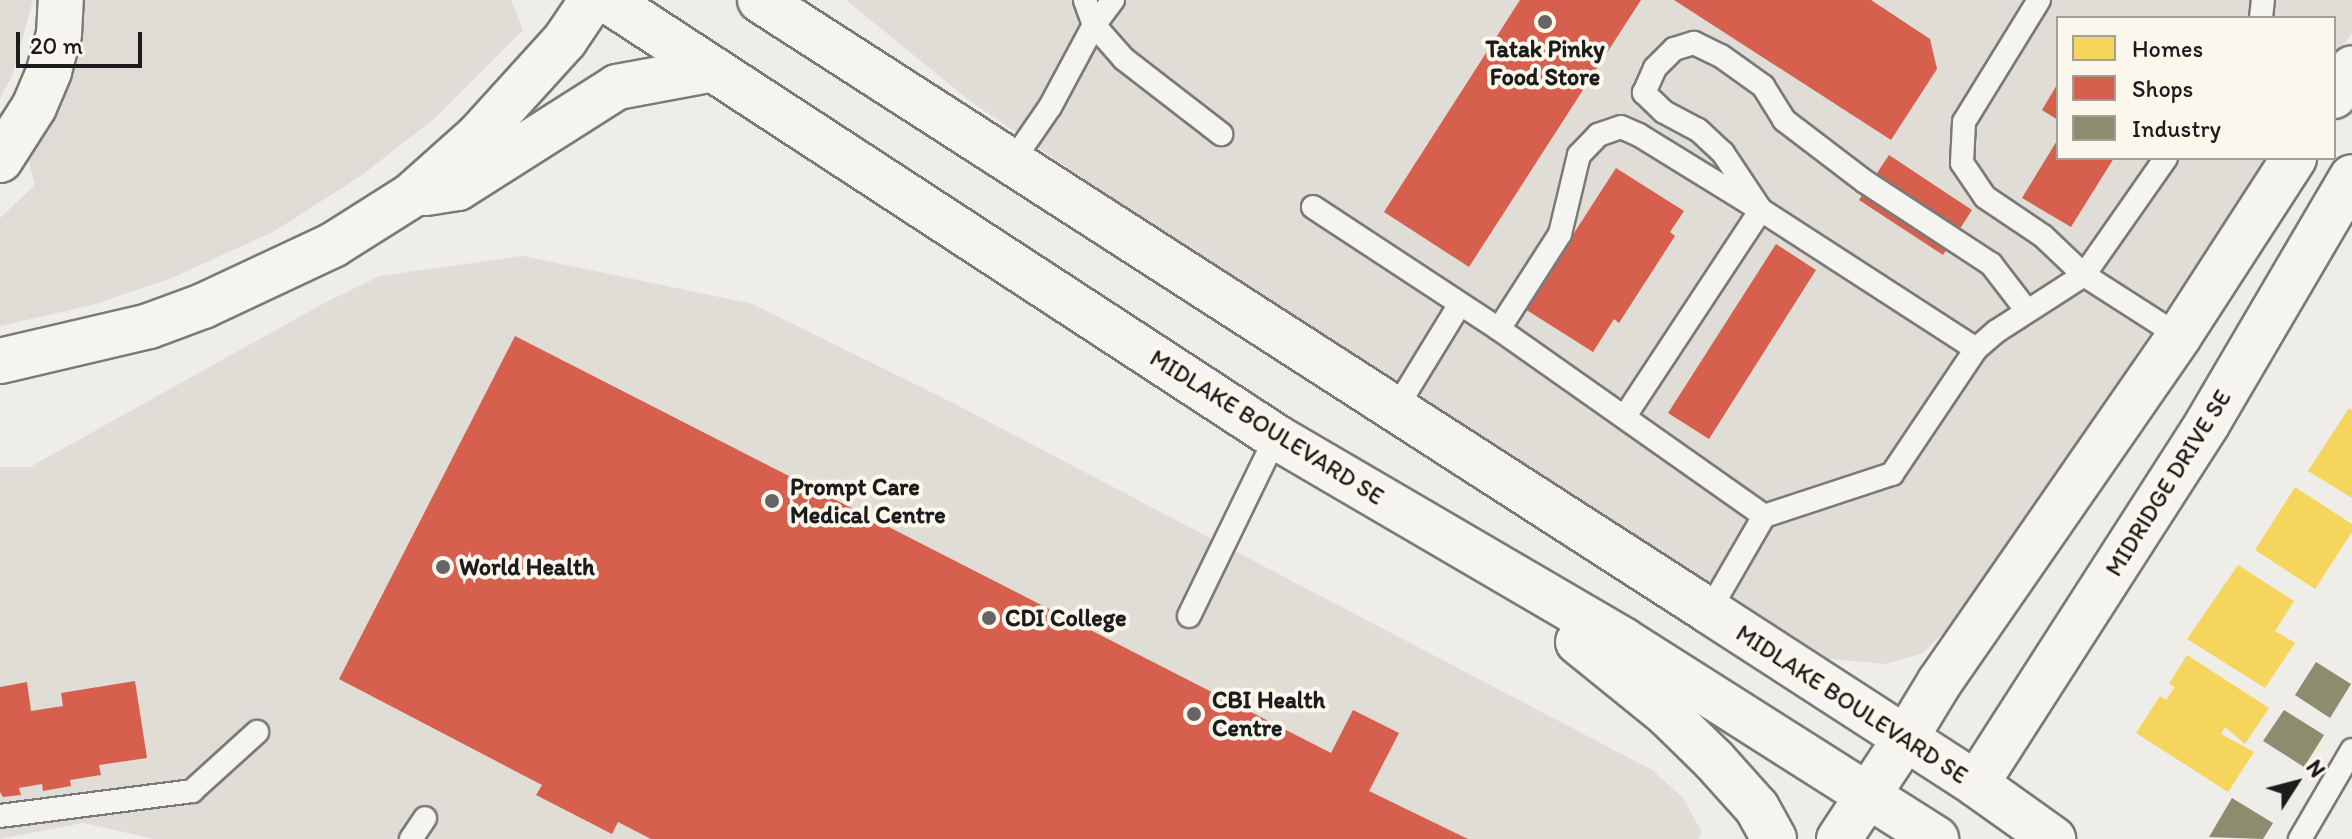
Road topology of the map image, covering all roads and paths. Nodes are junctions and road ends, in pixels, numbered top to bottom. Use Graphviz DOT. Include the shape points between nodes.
graph roads {
  1 [pos="61,0"];
  2 [pos="592,0"];
  3 [pos="607,0"];
  4 [pos="760,0"];
  5 [pos="813,0"];
  6 [pos="1085,0"];
  7 [pos="1113,0"];
  8 [pos="2039,0"];
  9 [pos="1094,25"];
  10 [pos="2352,68"];
  11 [pos="709,70"];
  12 [pos="888,85"];
  13 [pos="2336,93"];
  14 [pos="1221,134"];
  15 [pos="0,160"];
  16 [pos="2165,160"];
  17 [pos="2293,160"];
  18 [pos="1012,162"];
  19 [pos="2352,177"];
  20 [pos="412,195"];
  21 [pos="1313,207"];
  22 [pos="1761,210"];
  23 [pos="2084,275"];
  24 [pos="1460,304"];
  25 [pos="2027,311"];
  26 [pos="1499,329"];
  27 [pos="2179,336"];
  28 [pos="1976,349"];
  29 [pos="0,361"];
  30 [pos="1395,410"];
  31 [pos="1625,416"];
  32 [pos="1276,437"];
  33 [pos="1368,490"];
  34 [pos="1764,516"];
  35 [pos="1709,611"];
  36 [pos="1189,616"];
  37 [pos="257,732"];
  38 [pos="1905,739"];
  39 [pos="2352,750"];
  40 [pos="1976,784"];
  41 [pos="1868,795"];
  42 [pos="0,816"];
  43 [pos="425,818"];
  44 [pos="411,839"];
  45 [pos="1774,839"];
  46 [pos="1839,839"];
  47 [pos="1936,839"];
  48 [pos="1942,839"];
  49 [pos="2053,839"];
  50 [pos="2300,839"];
  1 -- 15 [label="main road" via="49,71 34,107"];
  2 -- 20 [label="main road" via="565,40 478,136"];
  3 -- 11 [label="main road, MIDLAKE BOULEVARD SE"];
  4 -- 12 [label="main road, MIDLAKE BOULEVARD SE"];
  5 -- 12 [label="main road"];
  6 -- 9 [label="lane"];
  7 -- 9 [label="lane"];
  8 -- 23 [label="lane" via="1964,122 1962,163 1985,197 2043,236"];
  9 -- 14 [label="lane" via="1124,59"];
  9 -- 18 [label="lane" via="1050,107"];
  10 -- 13 [label="main road"];
  11 -- 20 [label="main road" via="617,87 458,188"];
  11 -- 32 [label="main road, MIDLAKE BOULEVARD SE"];
  12 -- 18 [label="main road, MIDLAKE BOULEVARD SE"];
  16 -- 23 [label="lane"];
  17 -- 27 [label="main road"];
  18 -- 30 [label="main road, MIDLAKE BOULEVARD SE"];
  19 -- 40 [label="main road, MIDRIDGE DRIVE SE" via="2207,424"];
  20 -- 29 [label="main road" via="333,245 203,306 111,337"];
  21 -- 24 [label="lane"];
  22 -- 25 [label="lane" via="1723,153 1644,93 1655,68 1674,49 1694,43 1763,86 1784,120 1864,181 1991,264"];
  22 -- 26 [label="lane" via="1639,135 1621,127 1598,135 1579,155 1560,234"];
  22 -- 28 [label="lane"];
  22 -- 31 [label="lane"];
  23 -- 25 [label="lane"];
  23 -- 27 [label="lane"];
  24 -- 26 [label="lane"];
  24 -- 30 [label="lane"];
  25 -- 28 [label="lane"];
  26 -- 31 [label="lane"];
  27 -- 38 [label="main road"];
  28 -- 34 [label="lane" via="1892,474"];
  30 -- 35 [label="main road, MIDLAKE BOULEVARD SE"];
  31 -- 34 [label="lane"];
  32 -- 33 [label="main road, MIDLAKE BOULEVARD SE"];
  32 -- 36 [label="lane"];
  33 -- 41 [label="main road, MIDLAKE BOULEVARD SE" via="1623,640"];
  33 -- 45 [label="main road" via="1639,689 1714,760 1757,808"];
  34 -- 35 [label="lane"];
  35 -- 38 [label="main road, MIDLAKE BOULEVARD SE"];
  37 -- 42 [label="lane" via="192,791"];
  38 -- 40 [label="main road, MIDLAKE BOULEVARD SE"];
  38 -- 41 [label="main road"];
  39 -- 50 [label="lane"];
  40 -- 48 [label="main road, MIDRIDGE DRIVE SE"];
  40 -- 49 [label="main road, MIDLAKE BOULEVARD SE"];
  41 -- 46 [label="main road"];
  41 -- 47 [label="main road, MIDLAKE BOULEVARD SE"];
  43 -- 44 [label="lane"];
}
